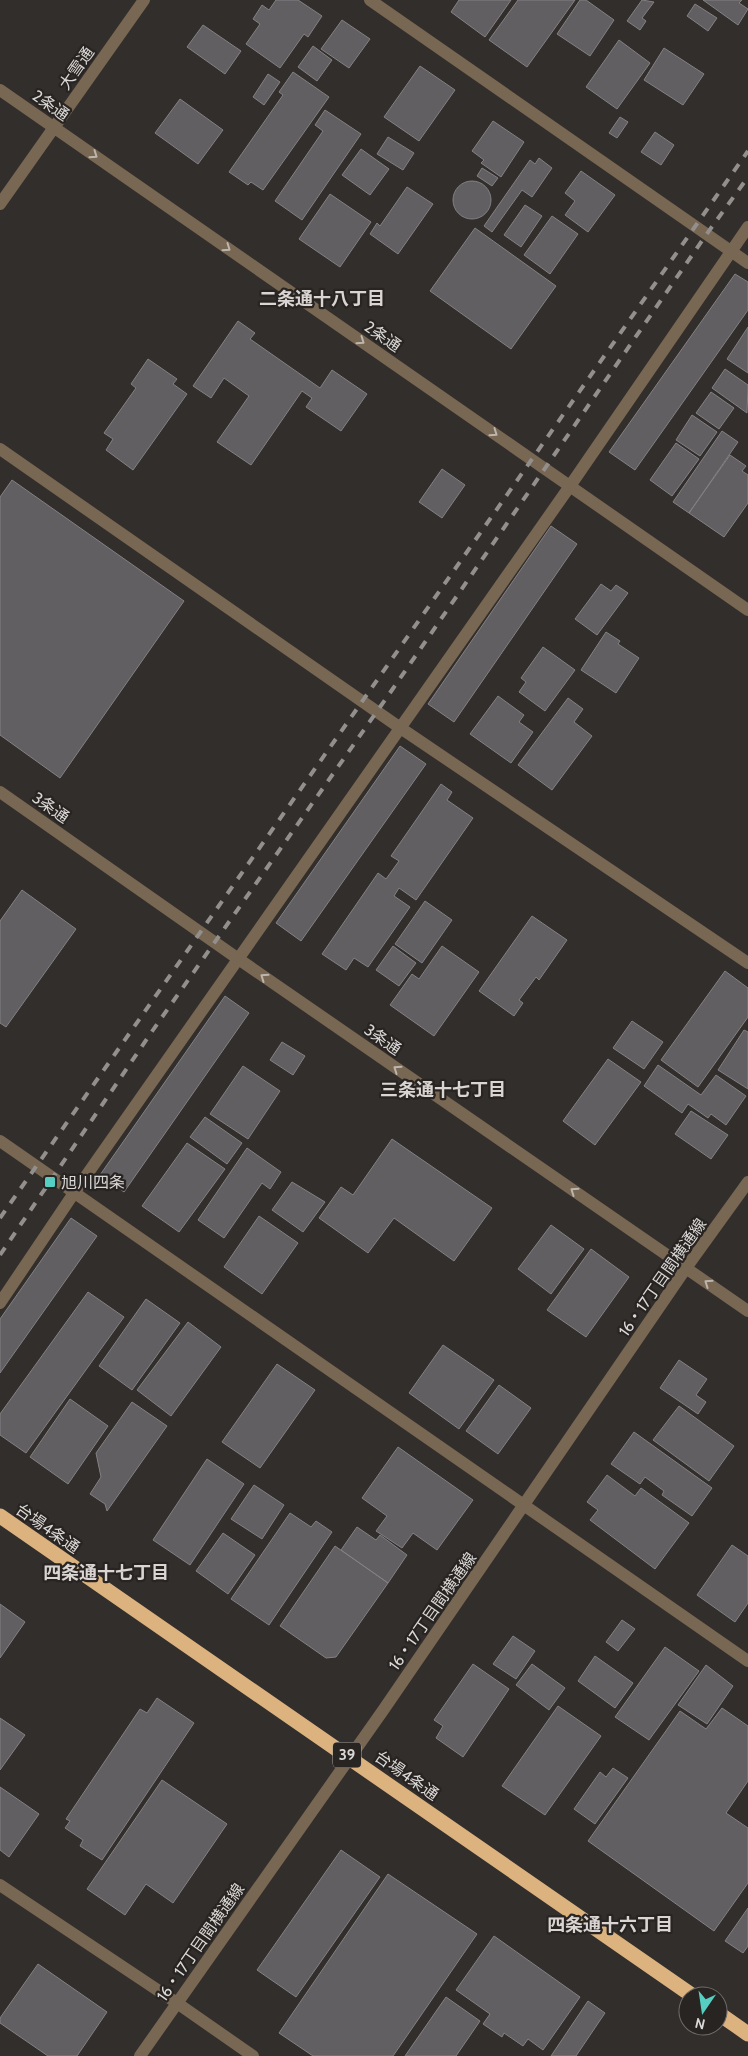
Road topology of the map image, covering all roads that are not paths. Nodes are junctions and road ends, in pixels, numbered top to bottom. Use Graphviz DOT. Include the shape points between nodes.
graph roads {
  1 [pos="144,0"];
  2 [pos="370,0"];
  3 [pos="0,90"];
  4 [pos="54,127"];
  5 [pos="0,204"];
  6 [pos="748,227"];
  7 [pos="731,251"];
  8 [pos="748,263"];
  9 [pos="0,449"];
  10 [pos="570,486"];
  11 [pos="748,610"];
  12 [pos="399,727"];
  13 [pos="0,792"];
  14 [pos="237,958"];
  15 [pos="748,963"];
  16 [pos="0,1140"];
  17 [pos="748,1182"];
  18 [pos="74,1193"];
  19 [pos="686,1268"];
  20 [pos="0,1303"];
  21 [pos="748,1311"];
  22 [pos="525,1505"];
  23 [pos="0,1516"];
  24 [pos="748,1661"];
  25 [pos="350,1757"];
  26 [pos="0,1884"];
  27 [pos="680,1986"];
  28 [pos="177,2002"];
  29 [pos="728,2020"];
  30 [pos="748,2034"];
  31 [pos="140,2056"];
  32 [pos="254,2056"];
  1 -- 4 [label="street, 大雪通"];
  2 -- 7 [label="street"];
  3 -- 4 [label="street, 2条通"];
  4 -- 5 [label="street, 大雪通"];
  4 -- 10 [label="street, 2条通, one-way"];
  6 -- 7 [label="street"];
  7 -- 8 [label="street"];
  7 -- 10 [label="street"];
  9 -- 12 [label="street"];
  10 -- 11 [label="street, 2条通"];
  10 -- 12 [label="street"];
  12 -- 14 [label="street"];
  12 -- 15 [label="street"];
  13 -- 14 [label="street, 3条通"];
  14 -- 18 [label="street"];
  19 -- 14 [label="street, 3条通, one-way"];
  16 -- 18 [label="street"];
  17 -- 19 [label="street, 16・17丁目間横通線"];
  18 -- 20 [label="street"];
  18 -- 22 [label="street"];
  21 -- 19 [label="street, 3条通, one-way"];
  19 -- 22 [label="street, 16・17丁目間横通線"];
  22 -- 24 [label="street"];
  22 -- 25 [label="street, 16・17丁目間横通線"];
  23 -- 25 [label="highway, 台場4条通 / 39"];
  25 -- 27 [label="highway, 台場4条通 / 39"];
  25 -- 28 [label="street, 16・17丁目間横通線"];
  26 -- 28 [label="street"];
  28 -- 31 [label="street, 16・17丁目間横通線"];
  28 -- 32 [label="street"];
  29 -- 30 [label="highway"];
}
